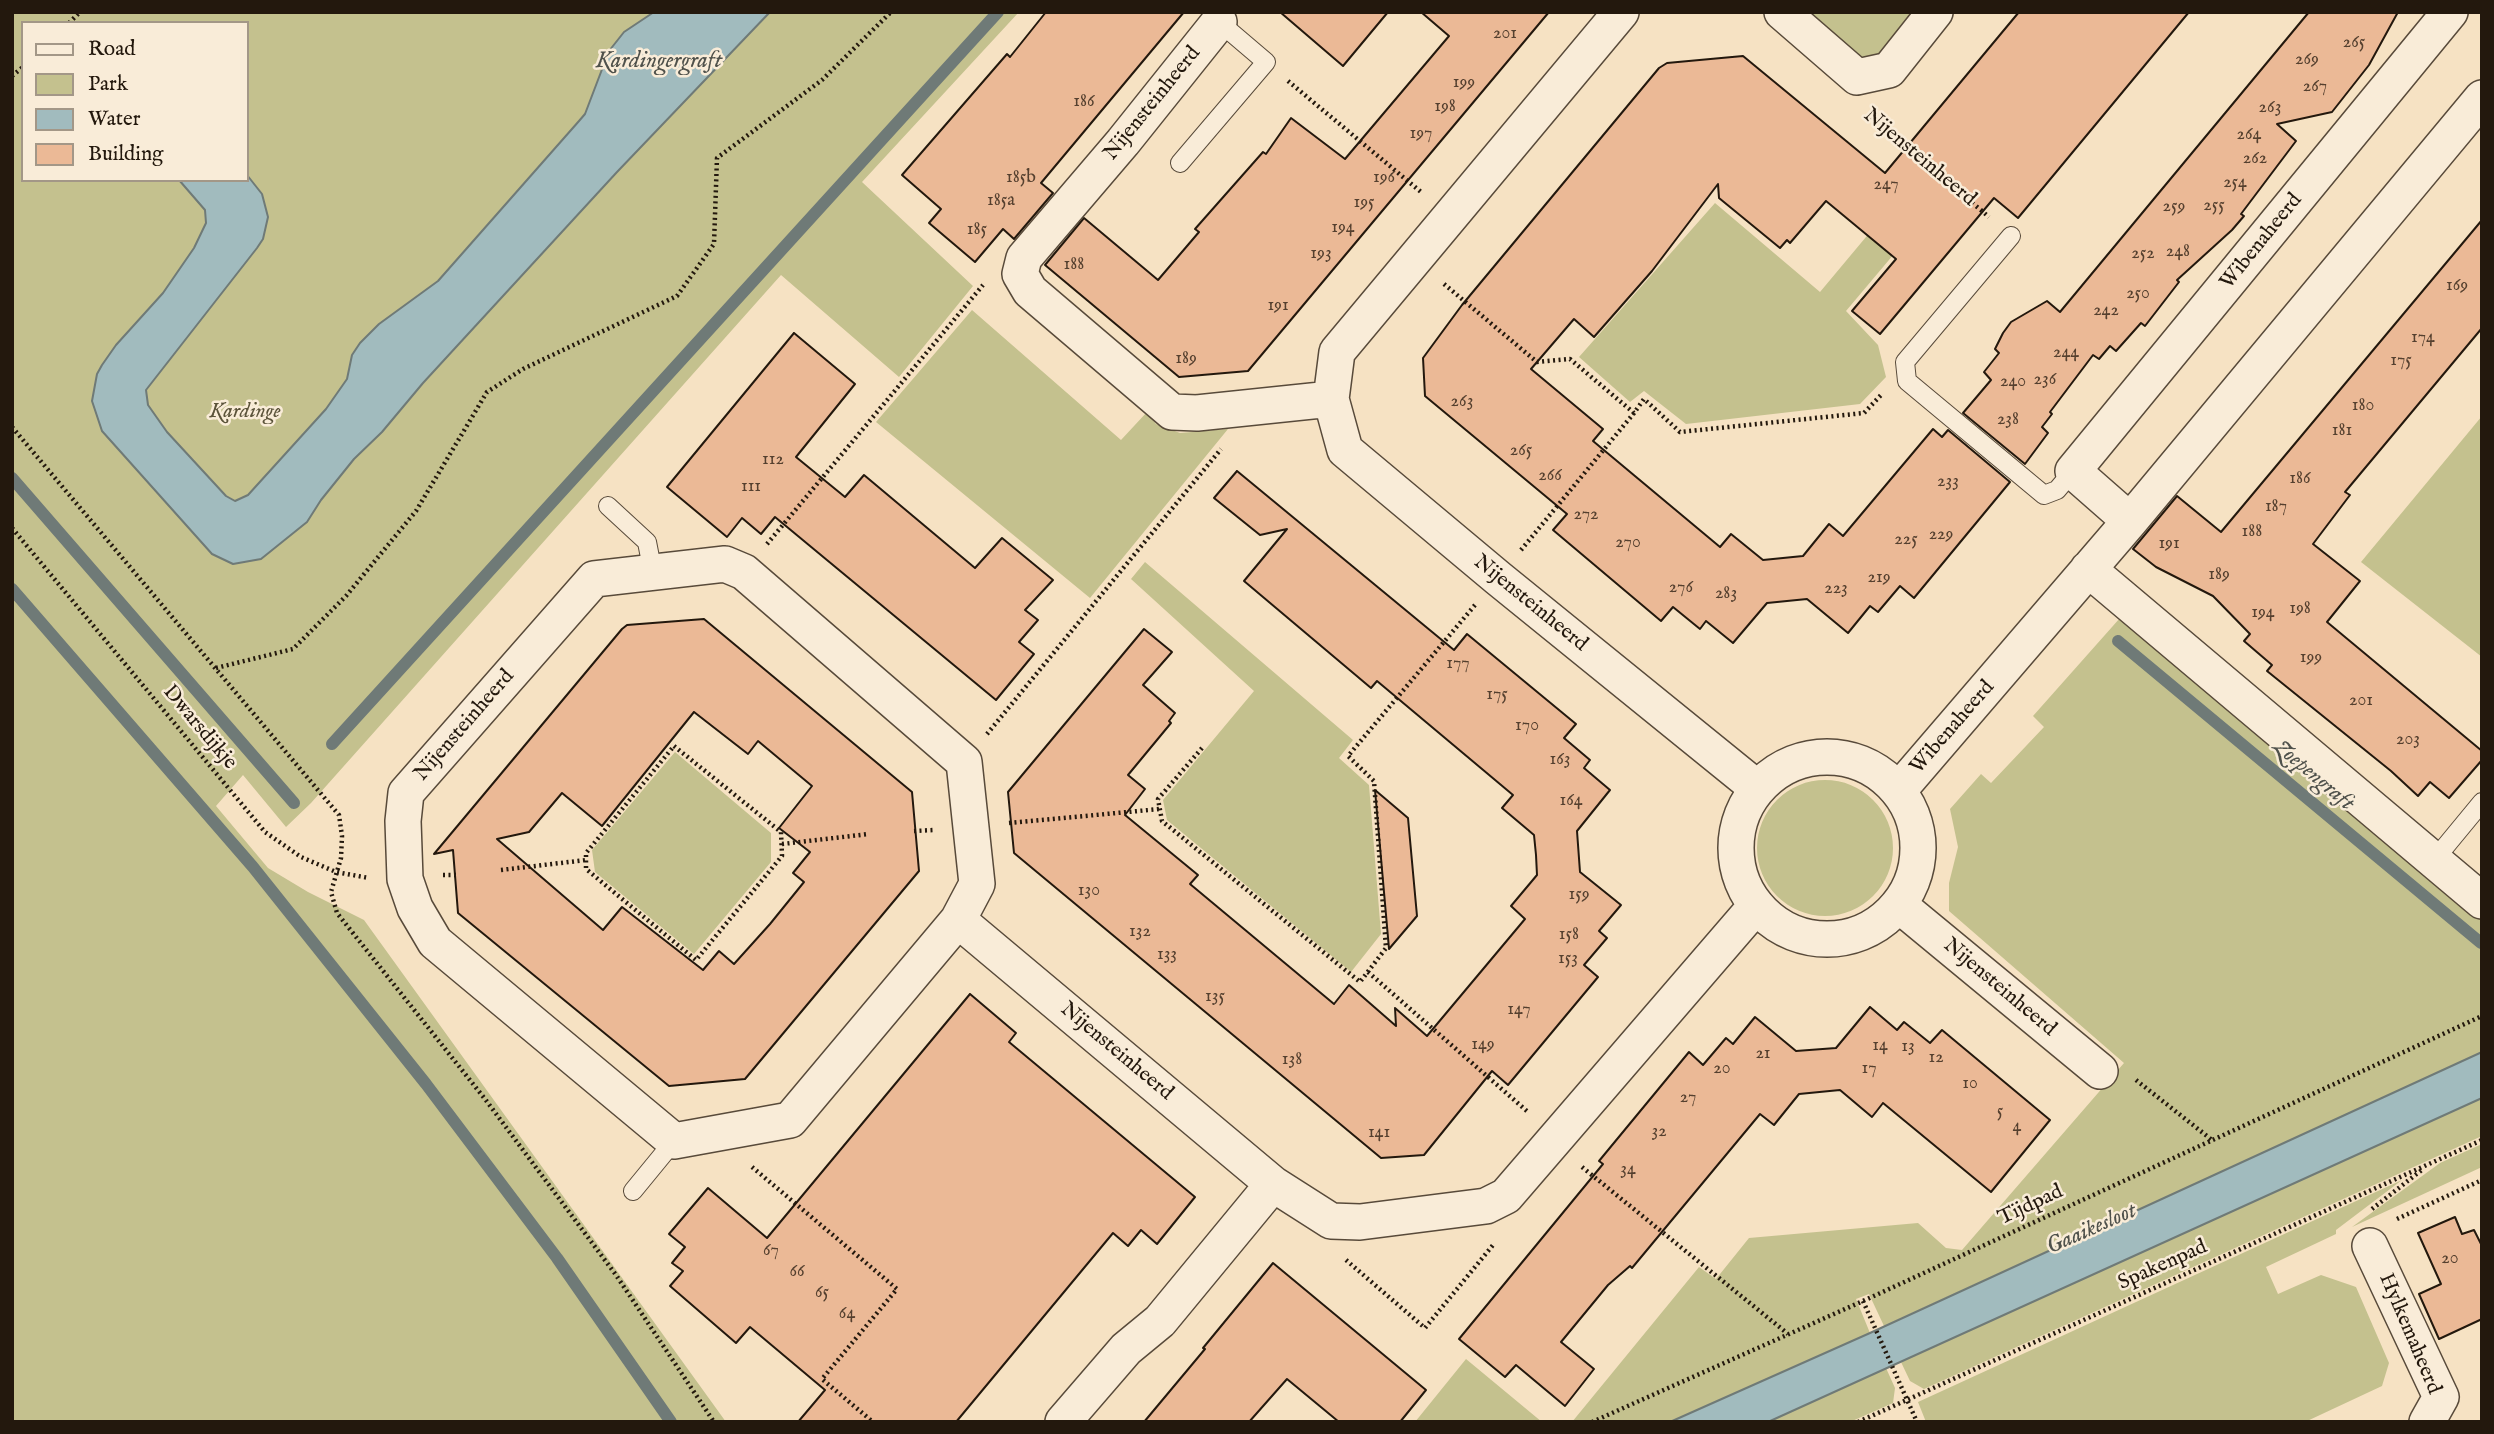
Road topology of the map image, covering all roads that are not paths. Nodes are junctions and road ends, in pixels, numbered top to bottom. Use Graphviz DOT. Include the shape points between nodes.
graph roads {
  1 [pos="1621,12"];
  2 [pos="1935,12"];
  3 [pos="2450,12"];
  4 [pos="1790,14"];
  5 [pos="1219,22"];
  6 [pos="2482,98"];
  7 [pos="1180,163"];
  8 [pos="2011,236"];
  9 [pos="1331,399"];
  10 [pos="2073,471"];
  11 [pos="608,506"];
  12 [pos="2130,521"];
  13 [pos="2088,569"];
  14 [pos="653,573"];
  15 [pos="1757,788"];
  16 [pos="1898,791"];
  17 [pos="2482,802"];
  18 [pos="2435,859"];
  19 [pos="2482,901"];
  20 [pos="1899,905"];
  21 [pos="1756,906"];
  22 [pos="958,920"];
  23 [pos="2100,1071"];
  24 [pos="674,1141"];
  25 [pos="1273,1184"];
  26 [pos="634,1191"];
  27 [pos="2370,1246"];
  28 [pos="1063,1422"];
  29 [pos="2427,1422"];
  1 -- 9 [label="street, Nijensteinheerd" via="1337,352"];
  2 -- 4 [label="street, Nijensteinheerd" via="1889,70 1857,77"];
  3 -- 10 [label="street, Wibenaheerd"];
  5 -- 7 [label="lane, Nijensteinheerd" via="1266,62"];
  5 -- 9 [label="street, Nijensteinheerd" via="1024,258 1020,274 1030,291 1172,412"];
  6 -- 12 [label="street, Wibenaheerd"];
  8 -- 10 [label="lane, Wibenaheerd" via="1905,362 1906,375 2044,495 2057,490"];
  9 -- 15 [label="street, Nijensteinheerd" via="1345,450"];
  10 -- 12 [label="street"];
  11 -- 14 [label="lane" via="647,542"];
  12 -- 13 [label="street, Wibenaheerd"];
  13 -- 16 [label="street, Wibenaheerd"];
  13 -- 18 [label="street"];
  14 -- 22 [label="street, Nijensteinheerd" via="725,564 744,572 964,762 976,884"];
  14 -- 24 [label="street, Nijensteinheerd" via="594,579 406,793 405,879 435,942"];
  15 -- 16 [label="street" via="1795,762 1817,757 1862,764 1882,774"];
  15 -- 21 [label="street" via="1745,806 1735,847 1744,888"];
  16 -- 20 [label="street" via="1909,808 1919,847 1914,878"];
  17 -- 18 [label="lane"];
  18 -- 19 [label="street"];
  20 -- 21 [label="street" via="1868,931 1828,940 1788,932"];
  20 -- 23 [label="street, Nijensteinheerd"];
  21 -- 25 [label="street, Nijensteinheerd" via="1506,1196 1486,1206 1331,1222"];
  22 -- 24 [label="street" via="790,1120"];
  22 -- 25 [label="street, Nijensteinheerd"];
  24 -- 26 [label="lane"];
  25 -- 28 [label="street" via="1160,1321 1126,1349"];
  27 -- 29 [label="street, Hylkemaheerd" via="2441,1397"];
}
